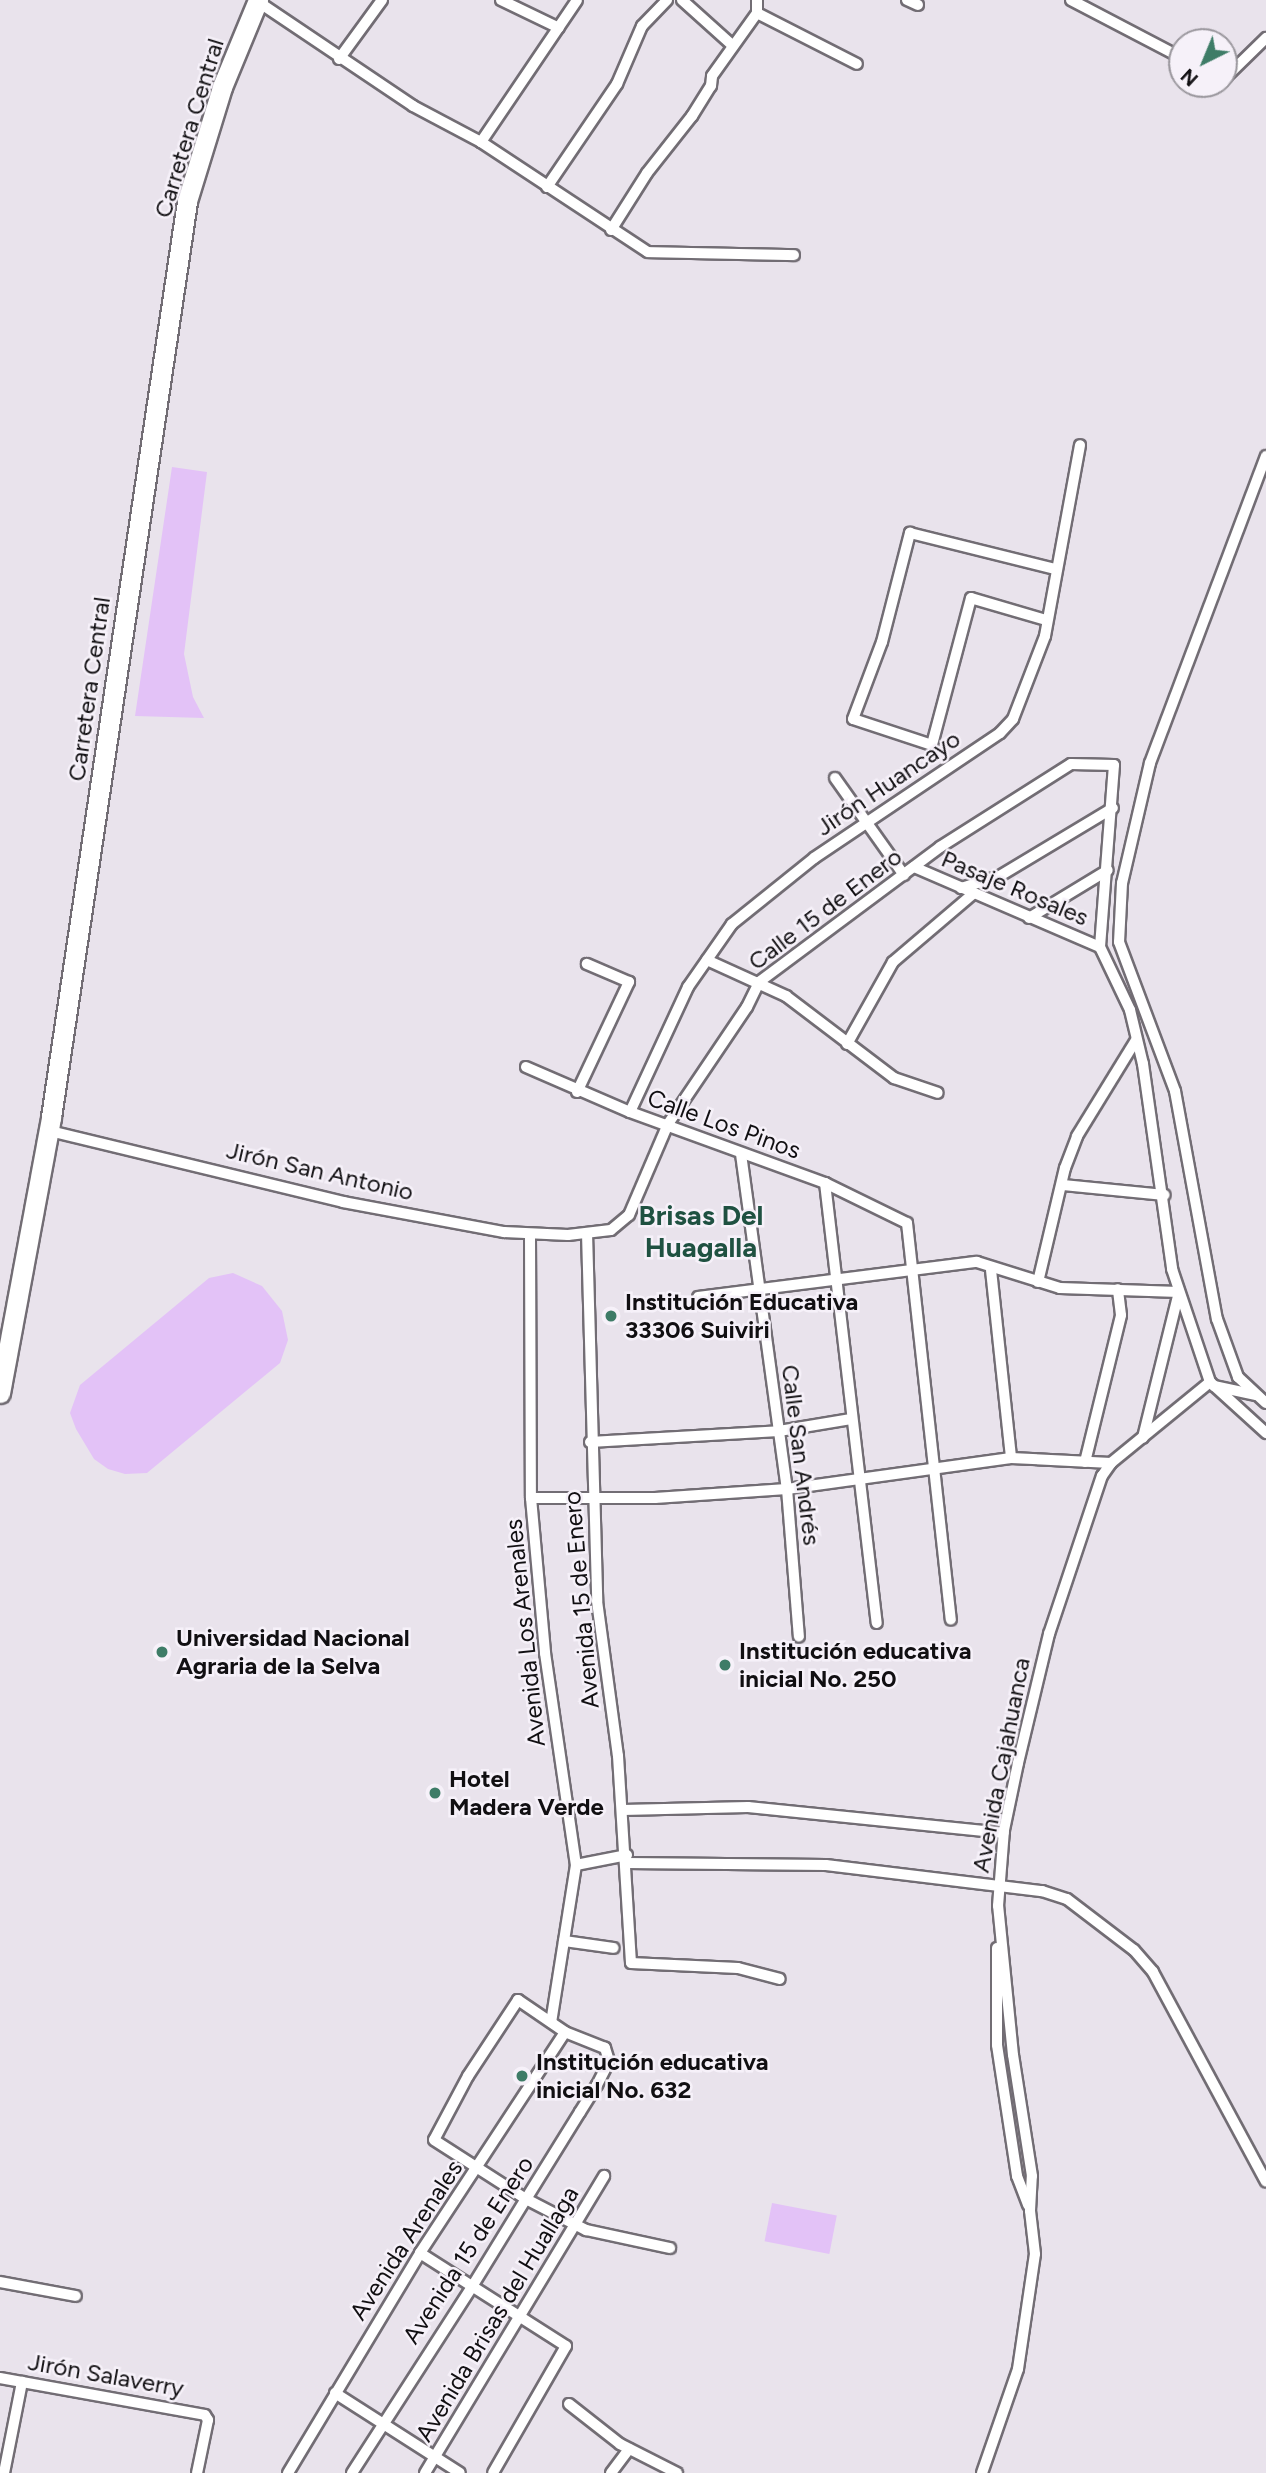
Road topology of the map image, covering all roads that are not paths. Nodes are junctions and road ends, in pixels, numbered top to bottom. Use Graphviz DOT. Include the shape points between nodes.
graph roads {
  1 [pos="382,0"];
  2 [pos="501,0"];
  3 [pos="577,0"];
  4 [pos="667,0"];
  5 [pos="682,0"];
  6 [pos="757,0"];
  7 [pos="906,0"];
  8 [pos="1071,0"];
  9 [pos="258,1"];
  10 [pos="918,5"];
  11 [pos="757,13"];
  12 [pos="559,28"];
  13 [pos="1266,38"];
  14 [pos="732,45"];
  15 [pos="1168,51"];
  16 [pos="340,58"];
  17 [pos="857,64"];
  18 [pos="1238,65"];
  19 [pos="481,142"];
  20 [pos="547,187"];
  21 [pos="611,230"];
  22 [pos="794,255"];
  23 [pos="1080,445"];
  24 [pos="1266,456"];
  25 [pos="1056,569"];
  26 [pos="1046,620"];
  27 [pos="835,778"];
  28 [pos="1113,808"];
  29 [pos="868,822"];
  30 [pos="914,867"];
  31 [pos="1108,870"];
  32 [pos="904,875"];
  33 [pos="961,888"];
  34 [pos="974,893"];
  35 [pos="1029,918"];
  36 [pos="1100,947"];
  37 [pos="706,960"];
  38 [pos="587,964"];
  39 [pos="759,982"];
  40 [pos="1136,1040"];
  41 [pos="847,1044"];
  42 [pos="526,1067"];
  43 [pos="577,1092"];
  44 [pos="938,1093"];
  45 [pos="630,1112"];
  46 [pos="668,1124"];
  47 [pos="46,1130"];
  48 [pos="741,1154"];
  49 [pos="825,1183"];
  50 [pos="1063,1185"];
  51 [pos="1165,1195"];
  52 [pos="587,1233"];
  53 [pos="530,1235"];
  54 [pos="913,1270"];
  55 [pos="991,1270"];
  56 [pos="833,1279"];
  57 [pos="1038,1282"];
  58 [pos="1118,1289"];
  59 [pos="758,1291"];
  60 [pos="1179,1292"];
  61 [pos="698,1297"];
  62 [pos="1212,1384"];
  63 [pos="0,1393"];
  64 [pos="1262,1399"];
  65 [pos="851,1419"];
  66 [pos="779,1431"];
  67 [pos="1266,1433"];
  68 [pos="1143,1438"];
  69 [pos="590,1442"];
  70 [pos="1011,1458"];
  71 [pos="1085,1462"];
  72 [pos="1111,1463"];
  73 [pos="936,1468"];
  74 [pos="859,1478"];
  75 [pos="787,1489"];
  76 [pos="531,1498"];
  77 [pos="592,1498"];
  78 [pos="951,1620"];
  79 [pos="877,1623"];
  80 [pos="799,1637"];
  81 [pos="622,1810"];
  82 [pos="1004,1833"];
  83 [pos="627,1859"];
  84 [pos="576,1865"];
  85 [pos="998,1886"];
  86 [pos="564,1941"];
  87 [pos="614,1948"];
  88 [pos="780,1979"];
  89 [pos="551,2022"];
  90 [pos="565,2032"];
  91 [pos="477,2168"];
  92 [pos="604,2176"];
  93 [pos="1266,2182"];
  94 [pos="526,2199"];
  95 [pos="577,2225"];
  96 [pos="670,2248"];
  97 [pos="420,2253"];
  98 [pos="0,2282"];
  99 [pos="473,2285"];
  100 [pos="76,2296"];
  101 [pos="521,2317"];
  102 [pos="0,2378"];
  103 [pos="22,2382"];
  104 [pos="335,2393"];
  105 [pos="569,2404"];
  106 [pos="381,2423"];
  107 [pos="629,2449"];
  108 [pos="435,2457"];
  109 [pos="4,2473"];
  110 [pos="197,2473"];
  111 [pos="288,2473"];
  112 [pos="352,2473"];
  113 [pos="425,2473"];
  114 [pos="460,2473"];
  115 [pos="493,2473"];
  116 [pos="611,2473"];
  117 [pos="677,2473"];
  118 [pos="982,2473"];
  1 -- 16 [label="street"];
  2 -- 12 [label="street"];
  3 -- 12 [label="street"];
  4 -- 20 [label="street" via="642,26 617,84"];
  5 -- 14 [label="street"];
  6 -- 11 [label="street"];
  7 -- 10 [label="street"];
  8 -- 15 [label="street"];
  9 -- 16 [label="street"];
  9 -- 47 [label="highway, Carretera Central" via="222,87 187,201"];
  11 -- 14 [label="street"];
  11 -- 17 [label="street"];
  12 -- 19 [label="street"];
  13 -- 18 [label="street"];
  14 -- 21 [label="street" via="692,116 647,173"];
  16 -- 19 [label="street"];
  19 -- 20 [label="street"];
  20 -- 21 [label="street"];
  21 -- 22 [label="street" via="648,252"];
  23 -- 25 [label="street, Jirón Huancayo"];
  24 -- 64 [label="street" via="1150,763 1122,883 1119,942 1175,1091 1217,1319 1238,1377"];
  25 -- 26 [label="street, Jirón Huancayo"];
  25 -- 26 [label="street" via="910,533 882,642 853,719 932,745 971,598"];
  26 -- 29 [label="street, Jirón Huancayo" via="1045,636 1013,719 1000,733"];
  27 -- 29 [label="street, Pasaje Rosales"];
  28 -- 30 [label="street, Calle 15 de Enero" via="1114,765 1072,764"];
  28 -- 31 [label="street"];
  28 -- 33 [label="street" via="998,877"];
  29 -- 32 [label="street, Pasaje Rosales"];
  29 -- 37 [label="street, Jirón Huancayo" via="760,900 732,924"];
  30 -- 32 [label="street, Calle 15 de Enero"];
  30 -- 33 [label="street, Pasaje Rosales"];
  31 -- 35 [label="street"];
  31 -- 36 [label="street"];
  32 -- 39 [label="street, Calle 15 de Enero"];
  33 -- 34 [label="street, Pasaje Rosales"];
  34 -- 35 [label="street, Pasaje Rosales"];
  34 -- 41 [label="street" via="893,962"];
  35 -- 36 [label="street, Pasaje Rosales"];
  36 -- 40 [label="street" via="1130,1010"];
  37 -- 39 [label="street"];
  37 -- 45 [label="street, Jirón Huancayo" via="688,987"];
  38 -- 43 [label="street" via="629,982"];
  39 -- 41 [label="street" via="786,996"];
  39 -- 46 [label="street, Calle 15 de Enero"];
  40 -- 50 [label="street" via="1077,1136"];
  40 -- 51 [label="street"];
  41 -- 44 [label="street" via="894,1078"];
  42 -- 43 [label="street, Calle Los Pinos"];
  43 -- 45 [label="street, Calle Los Pinos"];
  45 -- 46 [label="street, Calle Los Pinos"];
  46 -- 48 [label="street, Calle Los Pinos"];
  46 -- 52 [label="street, Calle 15 de Enero" via="629,1215 611,1230"];
  47 -- 53 [label="street, Jirón San Antonio" via="343,1202"];
  47 -- 63 [label="highway, Carretera Central"];
  48 -- 49 [label="street, Calle Los Pinos"];
  48 -- 59 [label="street, Calle San Andrés"];
  49 -- 54 [label="street, Calle Los Pinos" via="907,1223"];
  49 -- 56 [label="street"];
  50 -- 51 [label="street"];
  50 -- 57 [label="street"];
  51 -- 60 [label="street" via="1172,1269"];
  52 -- 53 [label="street, Jirón San Antonio"];
  52 -- 69 [label="street, Avenida 15 de Enero"];
  53 -- 76 [label="street, Avenida Los Arenales"];
  54 -- 55 [label="street" via="977,1262"];
  54 -- 56 [label="street"];
  54 -- 73 [label="street"];
  55 -- 57 [label="street"];
  55 -- 70 [label="street"];
  56 -- 59 [label="street"];
  56 -- 65 [label="street"];
  57 -- 58 [label="street" via="1060,1288"];
  58 -- 60 [label="street"];
  58 -- 71 [label="street" via="1121,1315"];
  59 -- 61 [label="street"];
  59 -- 66 [label="street, Calle San Andrés"];
  60 -- 62 [label="street"];
  60 -- 68 [label="street"];
  62 -- 64 [label="street"];
  62 -- 67 [label="street"];
  62 -- 68 [label="street, Avenida Cajahuanca"];
  65 -- 66 [label="street"];
  65 -- 74 [label="street"];
  66 -- 69 [label="street"];
  66 -- 75 [label="street, Calle San Andrés"];
  68 -- 72 [label="street, Avenida Cajahuanca"];
  69 -- 77 [label="street, Avenida 15 de Enero"];
  70 -- 71 [label="street"];
  70 -- 73 [label="street"];
  71 -- 72 [label="street"];
  72 -- 82 [label="street, Avenida Cajahuanca" via="1095,1494 1049,1634"];
  73 -- 74 [label="street"];
  73 -- 78 [label="street"];
  74 -- 75 [label="street"];
  74 -- 79 [label="street"];
  75 -- 77 [label="street"];
  75 -- 80 [label="street, Calle San Andrés"];
  76 -- 77 [label="street"];
  76 -- 84 [label="street, Avenida Los Arenales" via="545,1653"];
  77 -- 81 [label="street, Avenida 15 de Enero" via="597,1601"];
  81 -- 82 [label="street" via="748,1807"];
  81 -- 83 [label="street, Avenida 15 de Enero"];
  82 -- 85 [label="street, Avenida Cajahuanca"];
  83 -- 84 [label="street"];
  83 -- 85 [label="street" via="826,1865"];
  83 -- 88 [label="street, Avenida 15 de Enero" via="631,1963 737,1968"];
  84 -- 86 [label="street, Avenida Los Arenales"];
  85 -- 93 [label="street" via="1067,1899 1144,1960"];
  85 -- 118 [label="street, Avenida Cajahuanca" via="999,1928 1032,2176 1035,2255 1018,2369"];
  86 -- 87 [label="street"];
  86 -- 89 [label="street, Avenida Los Arenales"];
  89 -- 90 [label="street"];
  89 -- 91 [label="street" via="518,2000 468,2076 434,2140"];
  90 -- 91 [label="street, Avenida Arenales"];
  90 -- 94 [label="street, Avenida 15 de Enero" via="605,2048 609,2061"];
  91 -- 94 [label="street"];
  91 -- 97 [label="street, Avenida Arenales"];
  92 -- 95 [label="street, Avenida Brisas del Huallaga"];
  94 -- 95 [label="street"];
  94 -- 99 [label="street, Avenida 15 de Enero"];
  95 -- 96 [label="street" via="598,2235"];
  95 -- 101 [label="street, Avenida Brisas del Huallaga"];
  97 -- 99 [label="street"];
  97 -- 104 [label="street, Avenida Arenales"];
  98 -- 100 [label="street"];
  99 -- 101 [label="street"];
  99 -- 106 [label="street, Avenida 15 de Enero"];
  101 -- 108 [label="street, Avenida Brisas del Huallaga"];
  101 -- 115 [label="street" via="566,2346"];
  102 -- 103 [label="street, Jirón Salaverry"];
  103 -- 109 [label="street"];
  103 -- 110 [label="street, Jirón Salaverry" via="205,2415 208,2420"];
  104 -- 106 [label="street"];
  104 -- 111 [label="street, Avenida Arenales"];
  105 -- 107 [label="street"];
  106 -- 108 [label="street"];
  106 -- 112 [label="street, Avenida 15 de Enero"];
  107 -- 116 [label="street"];
  107 -- 117 [label="street"];
  108 -- 113 [label="street, Avenida Brisas del Huallaga"];
  108 -- 114 [label="street"];
}
